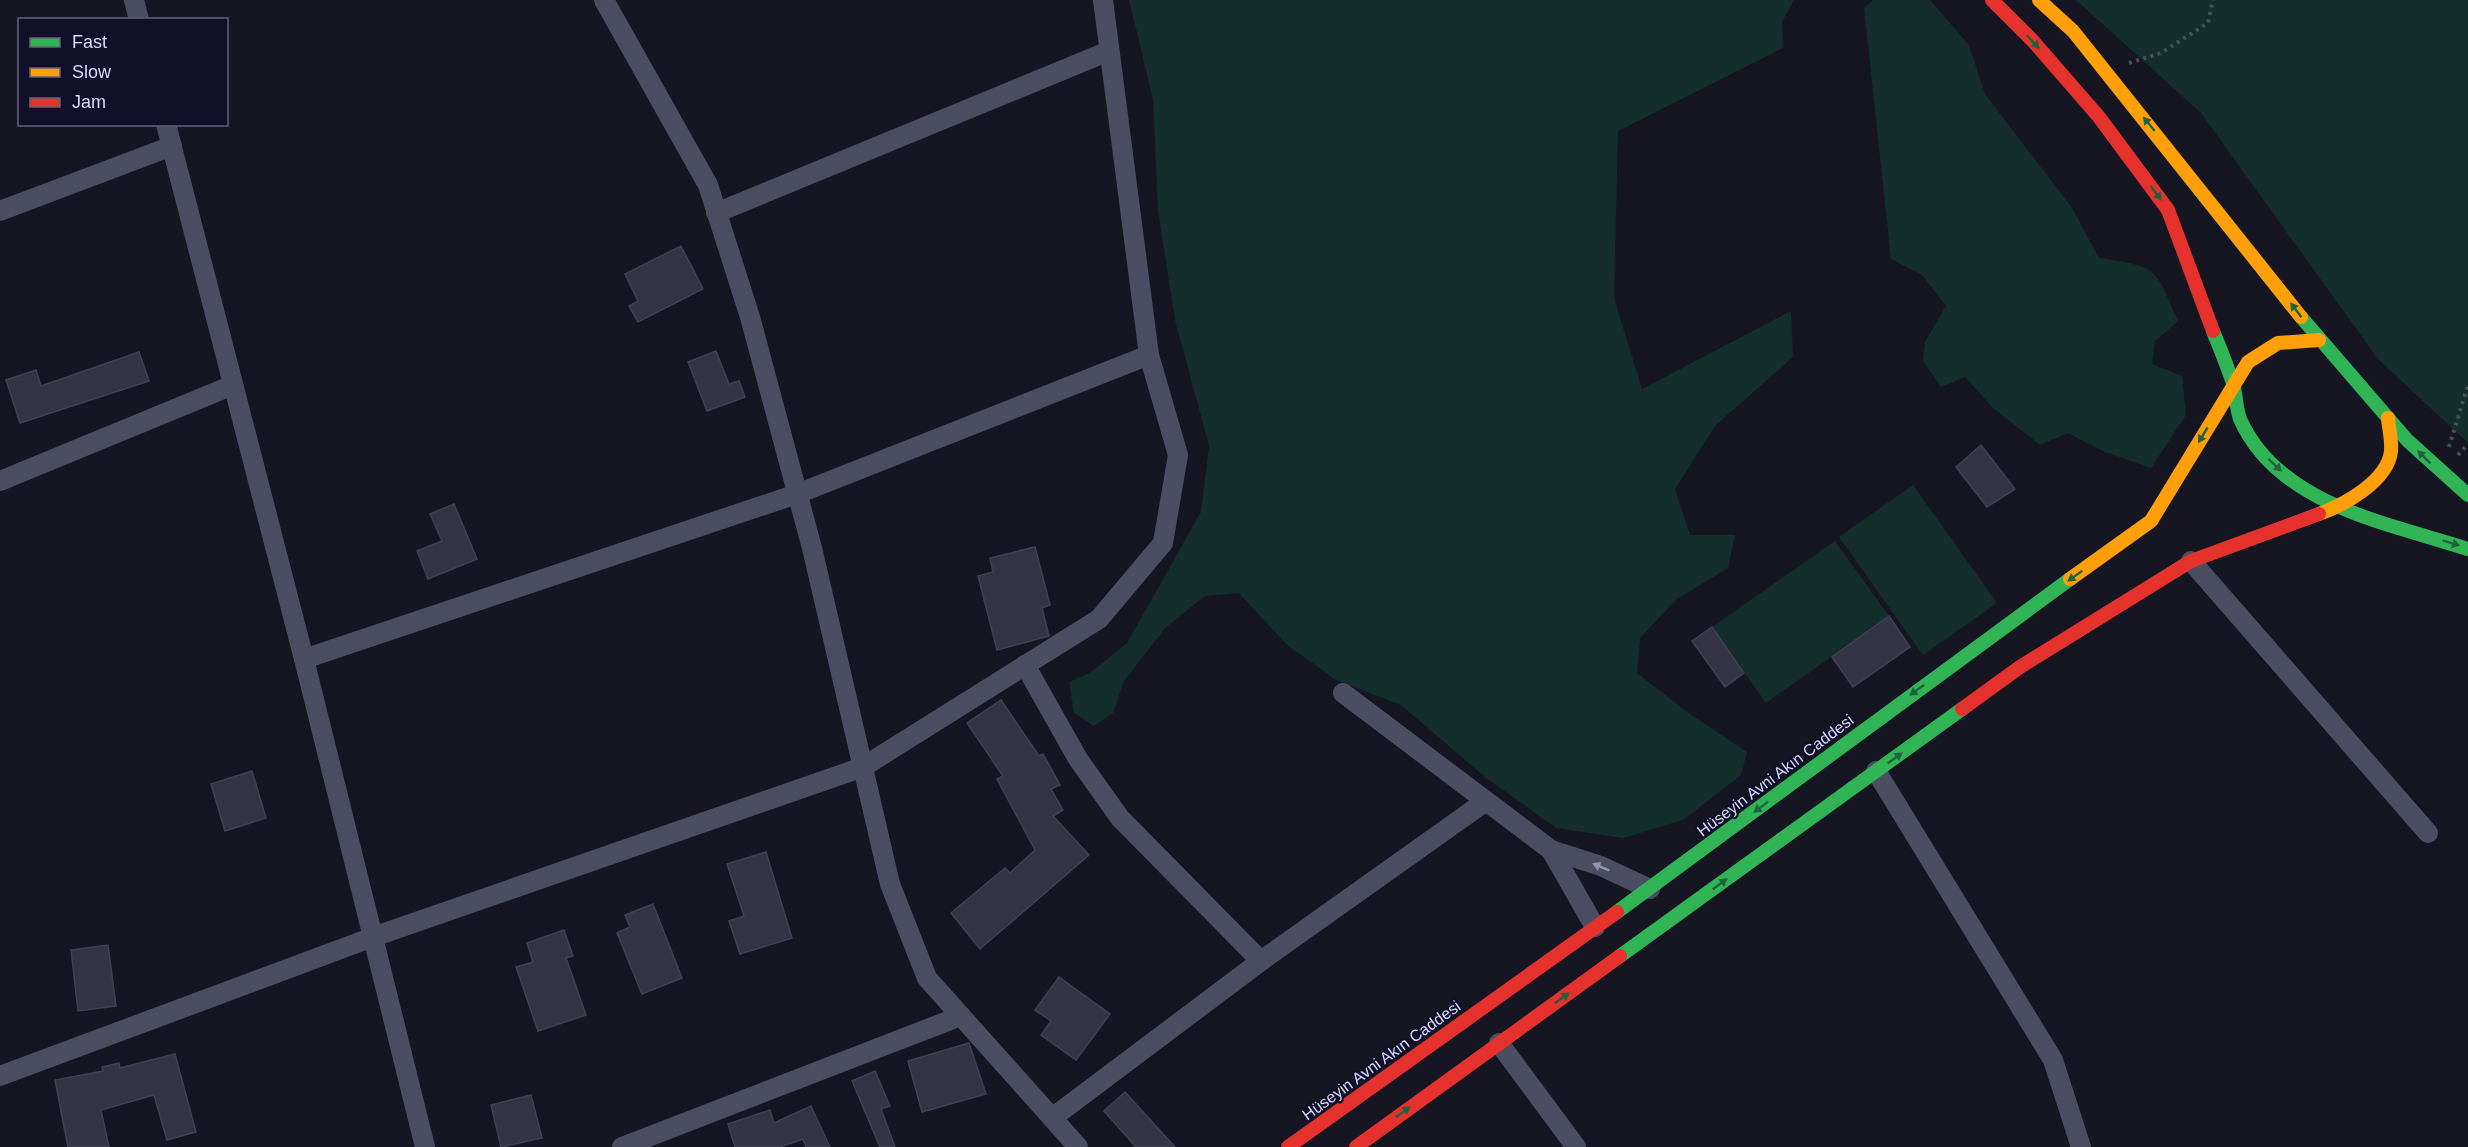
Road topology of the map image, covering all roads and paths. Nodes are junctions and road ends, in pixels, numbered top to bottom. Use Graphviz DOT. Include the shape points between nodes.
graph roads {
  1 [pos="134,0"];
  2 [pos="1103,0"];
  3 [pos="1992,0"];
  4 [pos="2039,0"];
  5 [pos="2213,0"];
  6 [pos="609,2"];
  7 [pos="138,18"];
  8 [pos="1109,51"];
  9 [pos="2105,70"];
  10 [pos="167,126"];
  11 [pos="172,146"];
  12 [pos="0,211"];
  13 [pos="716,213"];
  14 [pos="2319,340"];
  15 [pos="1149,355"];
  16 [pos="2233,384"];
  17 [pos="233,385"];
  18 [pos="2468,385"];
  19 [pos="2388,418"];
  20 [pos="2441,473"];
  21 [pos="0,481"];
  22 [pos="797,494"];
  23 [pos="2468,495"];
  24 [pos="2337,507"];
  25 [pos="2468,549"];
  26 [pos="2191,561"];
  27 [pos="304,659"];
  28 [pos="1025,665"];
  29 [pos="1343,693"];
  30 [pos="863,767"];
  31 [pos="1876,771"];
  32 [pos="1486,801"];
  33 [pos="2428,833"];
  34 [pos="1551,850"];
  35 [pos="1650,889"];
  36 [pos="1595,927"];
  37 [pos="373,937"];
  38 [pos="1261,961"];
  39 [pos="961,1016"];
  40 [pos="1499,1043"];
  41 [pos="0,1076"];
  42 [pos="1052,1118"];
  43 [pos="425,1147"];
  44 [pos="622,1147"];
  45 [pos="1078,1147"];
  46 [pos="1288,1147"];
  47 [pos="1356,1147"];
  48 [pos="1576,1147"];
  49 [pos="2081,1147"];
  1 -- 7 [label="street"];
  2 -- 8 [label="street"];
  3 -- 16 [label="main road, one-way" via="2099,117 2168,210"];
  4 -- 9 [label="main road" via="2073,31"];
  5 -- 9 [label="path" via="2208,23 2161,53"];
  6 -- 13 [label="street" via="708,185"];
  8 -- 13 [label="street"];
  8 -- 15 [label="street"];
  14 -- 9 [label="main road, one-way"];
  10 -- 11 [label="street"];
  11 -- 12 [label="street"];
  11 -- 17 [label="street"];
  13 -- 22 [label="street" via="750,317"];
  14 -- 16 [label="main road" via="2278,343 2248,362"];
  14 -- 19 [label="main road"];
  15 -- 22 [label="street"];
  15 -- 28 [label="street" via="1178,454 1163,543 1099,619"];
  16 -- 24 [label="main road, one-way" via="2240,418 2261,452 2293,482"];
  16 -- 35 [label="main road, Hüseyin Avni Akın Caddesi, one-way" via="2151,521"];
  17 -- 21 [label="street"];
  17 -- 27 [label="street"];
  18 -- 20 [label="path"];
  20 -- 19 [label="main road, one-way"];
  19 -- 24 [label="main road" via="2391,453 2377,480"];
  20 -- 23 [label="main road"];
  22 -- 27 [label="street"];
  22 -- 30 [label="street"];
  24 -- 25 [label="main road, one-way"];
  24 -- 26 [label="main road"];
  31 -- 26 [label="main road, one-way" via="2020,667"];
  26 -- 33 [label="street"];
  27 -- 37 [label="street"];
  28 -- 30 [label="street"];
  28 -- 38 [label="street" via="1077,759 1120,818"];
  29 -- 32 [label="street"];
  30 -- 37 [label="street"];
  30 -- 39 [label="street" via="890,884 927,978"];
  40 -- 31 [label="main road, one-way"];
  31 -- 49 [label="street" via="2053,1060"];
  32 -- 34 [label="street"];
  32 -- 38 [label="street"];
  35 -- 34 [label="street, one-way" via="1601,866"];
  34 -- 36 [label="street"];
  35 -- 36 [label="main road, Hüseyin Avni Akın Caddesi"];
  36 -- 46 [label="main road, Hüseyin Avni Akın Caddesi"];
  37 -- 41 [label="street"];
  37 -- 43 [label="street"];
  38 -- 42 [label="street"];
  39 -- 42 [label="street"];
  39 -- 44 [label="street"];
  47 -- 40 [label="main road, one-way"];
  40 -- 48 [label="street"];
  42 -- 45 [label="street"];
}
